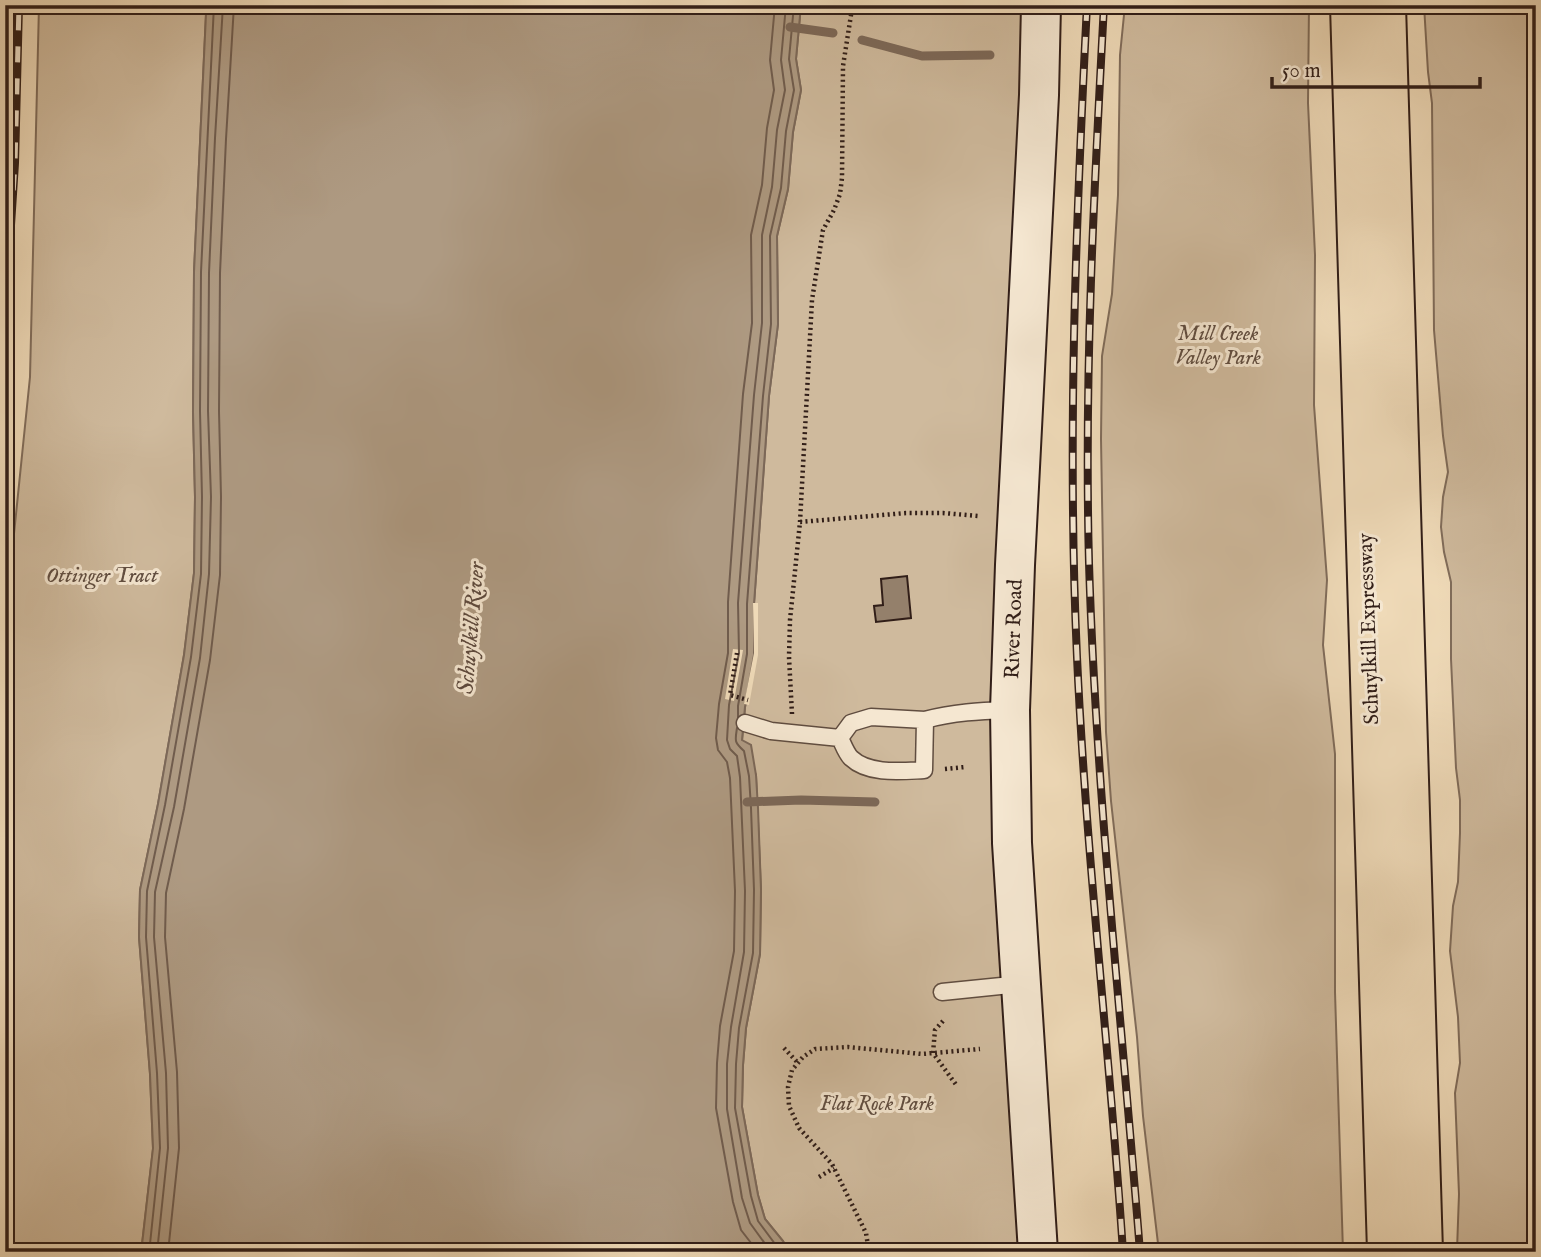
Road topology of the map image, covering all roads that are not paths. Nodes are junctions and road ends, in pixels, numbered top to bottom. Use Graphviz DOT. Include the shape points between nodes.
graph roads {
  1 [pos="1041,5"];
  2 [pos="1349,5"];
  3 [pos="1386,5"];
  4 [pos="1010,710"];
  5 [pos="925,720"];
  6 [pos="744,723"];
  7 [pos="840,738"];
  8 [pos="1021,984"];
  9 [pos="942,992"];
  10 [pos="1038,1252"];
  11 [pos="1387,1252"];
  12 [pos="1423,1252"];
  1 -- 4 [label="street, River Road"];
  2 -- 11 [label="highway, Schuylkill Expressway"];
  3 -- 12 [label="highway, Schuylkill Expressway"];
  4 -- 5 [label="lane"];
  4 -- 8 [label="street, River Road"];
  5 -- 7 [label="lane" via="871,717 851,723"];
  5 -- 7 [label="lane" via="925,770 870,769 850,758"];
  6 -- 7 [label="lane" via="771,731"];
  8 -- 9 [label="lane"];
  8 -- 10 [label="street, River Road"];
}
